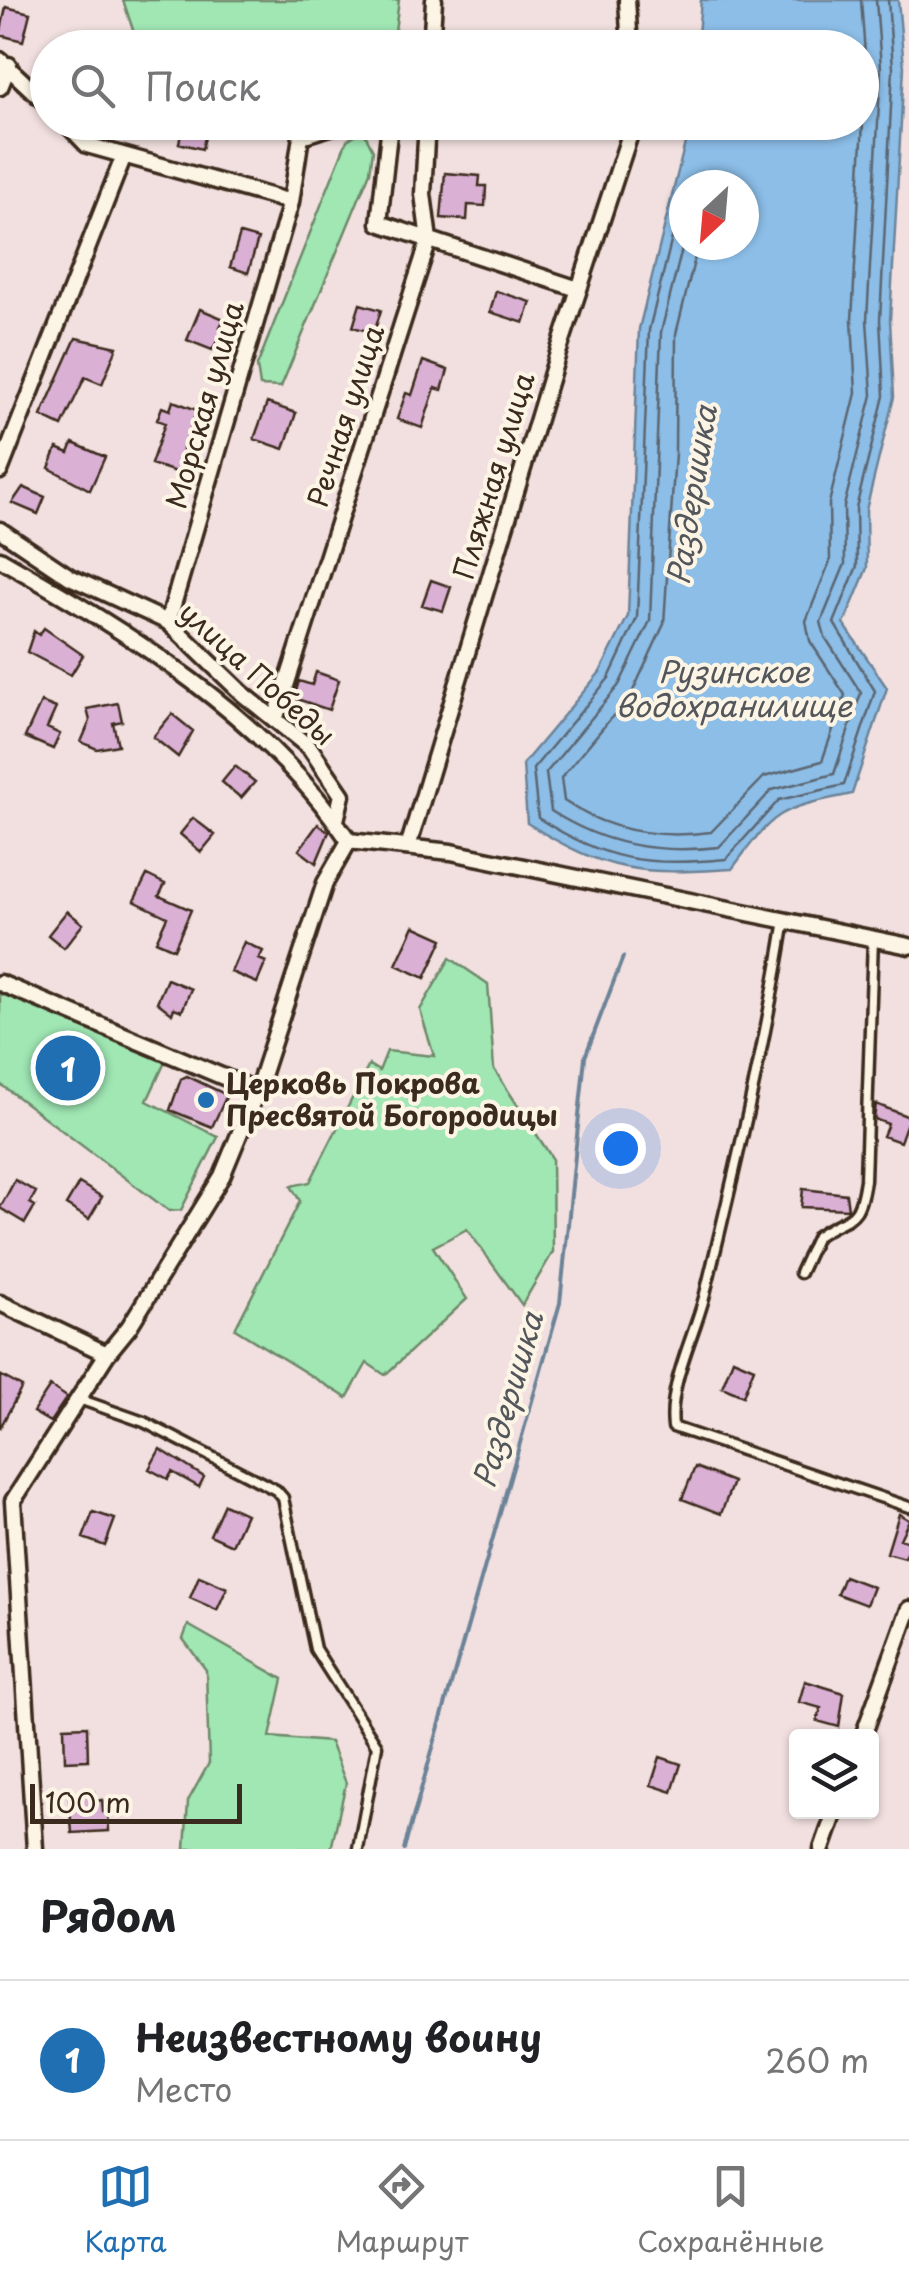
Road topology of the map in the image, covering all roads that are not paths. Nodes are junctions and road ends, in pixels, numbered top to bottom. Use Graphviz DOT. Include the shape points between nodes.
graph roads {
  1 [pos="434,0"];
  2 [pos="626,0"];
  3 [pos="432,30"];
  4 [pos="628,30"];
  5 [pos="4,62"];
  6 [pos="0,87"];
  7 [pos="30,87"];
  8 [pos="82,140"];
  9 [pos="300,140"];
  10 [pos="388,140"];
  11 [pos="426,140"];
  12 [pos="628,140"];
  13 [pos="123,158"];
  14 [pos="291,202"];
  15 [pos="429,240"];
  16 [pos="578,290"];
  17 [pos="0,471"];
  18 [pos="0,530"];
  19 [pos="0,559"];
  20 [pos="168,622"];
  21 [pos="275,720"];
  22 [pos="336,820"];
  23 [pos="350,841"];
  24 [pos="408,847"];
  25 [pos="785,920"];
  26 [pos="874,938"];
  27 [pos="909,946"];
  28 [pos="0,983"];
  29 [pos="257,1092"];
  30 [pos="800,1273"];
  31 [pos="0,1302"];
  32 [pos="108,1354"];
  33 [pos="76,1398"];
  34 [pos="7,1500"];
  35 [pos="909,1506"];
  36 [pos="909,1609"];
  37 [pos="865,1729"];
  38 [pos="833,1819"];
  39 [pos="35,1849"];
  40 [pos="358,1849"];
  41 [pos="822,1849"];
  1 -- 3 [label="street"];
  2 -- 4 [label="street"];
  5 -- 6 [label="street"];
  5 -- 7 [label="street"];
  8 -- 13 [label="street"];
  9 -- 14 [label="street, Морская улица"];
  10 -- 15 [label="street" via="380,223"];
  11 -- 15 [label="street, Речная улица" via="422,194"];
  12 -- 16 [label="street, Пляжная улица"];
  13 -- 14 [label="street"];
  13 -- 17 [label="street"];
  14 -- 20 [label="street, Морская улица"];
  15 -- 16 [label="street"];
  15 -- 21 [label="street, Речная улица"];
  16 -- 24 [label="street, Пляжная улица"];
  18 -- 20 [label="street, улица Победы" via="70,577"];
  19 -- 22 [label="street" via="122,630 207,692 301,777"];
  20 -- 21 [label="street, улица Победы"];
  21 -- 22 [label="street, улица Победы" via="310,748 342,796"];
  22 -- 23 [label="street"];
  23 -- 24 [label="street"];
  23 -- 29 [label="street" via="324,883"];
  24 -- 25 [label="street"];
  25 -- 26 [label="street"];
  25 -- 35 [label="lane" via="770,1016 671,1408 673,1426"];
  26 -- 27 [label="street"];
  26 -- 30 [label="lane" via="860,1211 817,1236"];
  28 -- 29 [label="street"];
  29 -- 32 [label="street" via="222,1176"];
  31 -- 32 [label="street"];
  32 -- 33 [label="street"];
  33 -- 34 [label="street"];
  33 -- 40 [label="lane" via="144,1422 283,1498 314,1649 377,1746"];
  34 -- 39 [label="street"];
  36 -- 37 [label="street"];
  38 -- 41 [label="street"];
}
